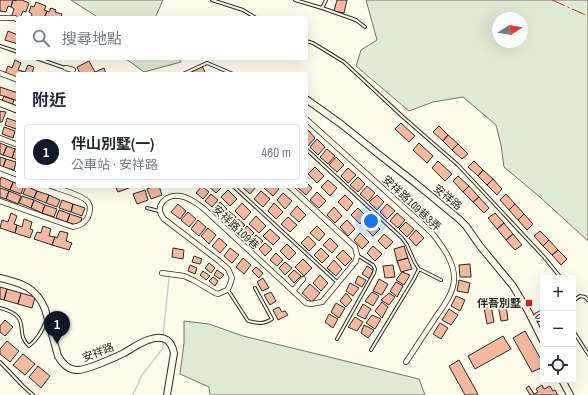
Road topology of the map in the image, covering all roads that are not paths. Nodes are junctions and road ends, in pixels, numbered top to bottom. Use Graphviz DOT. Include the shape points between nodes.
graph roads {
  1 [pos="212,0"];
  2 [pos="295,0"];
  3 [pos="326,0"];
  4 [pos="322,8"];
  5 [pos="253,16"];
  6 [pos="0,18"];
  7 [pos="16,20"];
  8 [pos="365,27"];
  9 [pos="308,42"];
  10 [pos="0,46"];
  11 [pos="16,51"];
  12 [pos="42,60"];
  13 [pos="66,68"];
  14 [pos="73,70"];
  15 [pos="187,72"];
  16 [pos="228,72"];
  17 [pos="0,73"];
  18 [pos="16,79"];
  19 [pos="308,100"];
  20 [pos="0,103"];
  21 [pos="16,109"];
  22 [pos="308,121"];
  23 [pos="0,138"];
  24 [pos="16,144"];
  25 [pos="308,151"];
  26 [pos="0,168"];
  27 [pos="16,174"];
  28 [pos="56,188"];
  29 [pos="234,188"];
  30 [pos="291,188"];
  31 [pos="0,201"];
  32 [pos="147,208"];
  33 [pos="159,211"];
  34 [pos="357,255"];
  35 [pos="419,269"];
  36 [pos="162,273"];
  37 [pos="559,275"];
  38 [pos="0,278"];
  39 [pos="303,279"];
  40 [pos="441,280"];
  41 [pos="338,283"];
  42 [pos="255,288"];
  43 [pos="228,289"];
  44 [pos="293,291"];
  45 [pos="576,299"];
  46 [pos="588,300"];
  47 [pos="0,308"];
  48 [pos="540,312"];
  49 [pos="47,319"];
  50 [pos="532,319"];
  51 [pos="540,320"];
  52 [pos="540,335"];
  53 [pos="576,335"];
  54 [pos="337,339"];
  55 [pos="371,350"];
  56 [pos="588,354"];
  57 [pos="0,362"];
  58 [pos="406,362"];
  59 [pos="564,383"];
  60 [pos="33,395"];
  61 [pos="167,395"];
  62 [pos="570,395"];
  1 -- 5 [label="lane" via="243,10"];
  2 -- 4 [label="lane"];
  3 -- 4 [label="lane"];
  4 -- 8 [label="lane" via="356,20"];
  6 -- 7 [label="street"];
  9 -- 37 [label="lane" via="344,62 458,165"];
  10 -- 11 [label="lane"];
  12 -- 13 [label="lane"];
  13 -- 14 [label="street"];
  15 -- 16 [label="lane" via="207,63"];
  17 -- 18 [label="street"];
  19 -- 50 [label="street, 安祥路" via="459,219 513,286"];
  20 -- 21 [label="street"];
  22 -- 58 [label="street, 安祥路109巷3弄" via="432,233 449,259 454,279 449,296"];
  23 -- 24 [label="street"];
  25 -- 35 [label="lane" via="402,238"];
  26 -- 27 [label="street"];
  28 -- 31 [label="street" via="82,197 88,202 90,208 85,221 73,227"];
  29 -- 41 [label="lane"];
  30 -- 34 [label="street" via="355,247"];
  32 -- 33 [label="lane"];
  33 -- 43 [label="street" via="164,219 228,269 232,278"];
  33 -- 44 [label="street, 安祥路109巷" via="160,205 170,196 192,200"];
  34 -- 41 [label="street, 安祥路109巷" via="356,261"];
  34 -- 54 [label="lane" via="374,265 375,270"];
  35 -- 40 [label="lane"];
  35 -- 55 [label="lane"];
  36 -- 43 [label="street" via="184,276 218,294"];
  38 -- 49 [label="street, 安祥路" via="30,288 42,302"];
  39 -- 44 [label="street"];
  41 -- 44 [label="street, 安祥路109巷" via="322,302 318,303 306,303"];
  42 -- 43 [label="lane" via="272,319 260,324 248,321"];
  45 -- 46 [label="lane" via="580,296"];
  47 -- 49 [label="lane" via="12,311 21,320 24,342 29,346 40,335"];
  48 -- 50 [label="lane"];
  49 -- 61 [label="street, 安祥路" via="58,356 70,368 78,370 102,362 151,339 168,340 174,353"];
  50 -- 51 [label="lane"];
  50 -- 52 [label="street, 安祥路"];
  53 -- 56 [label="lane"];
  57 -- 60 [label="lane"];
  59 -- 62 [label="street"];
}
